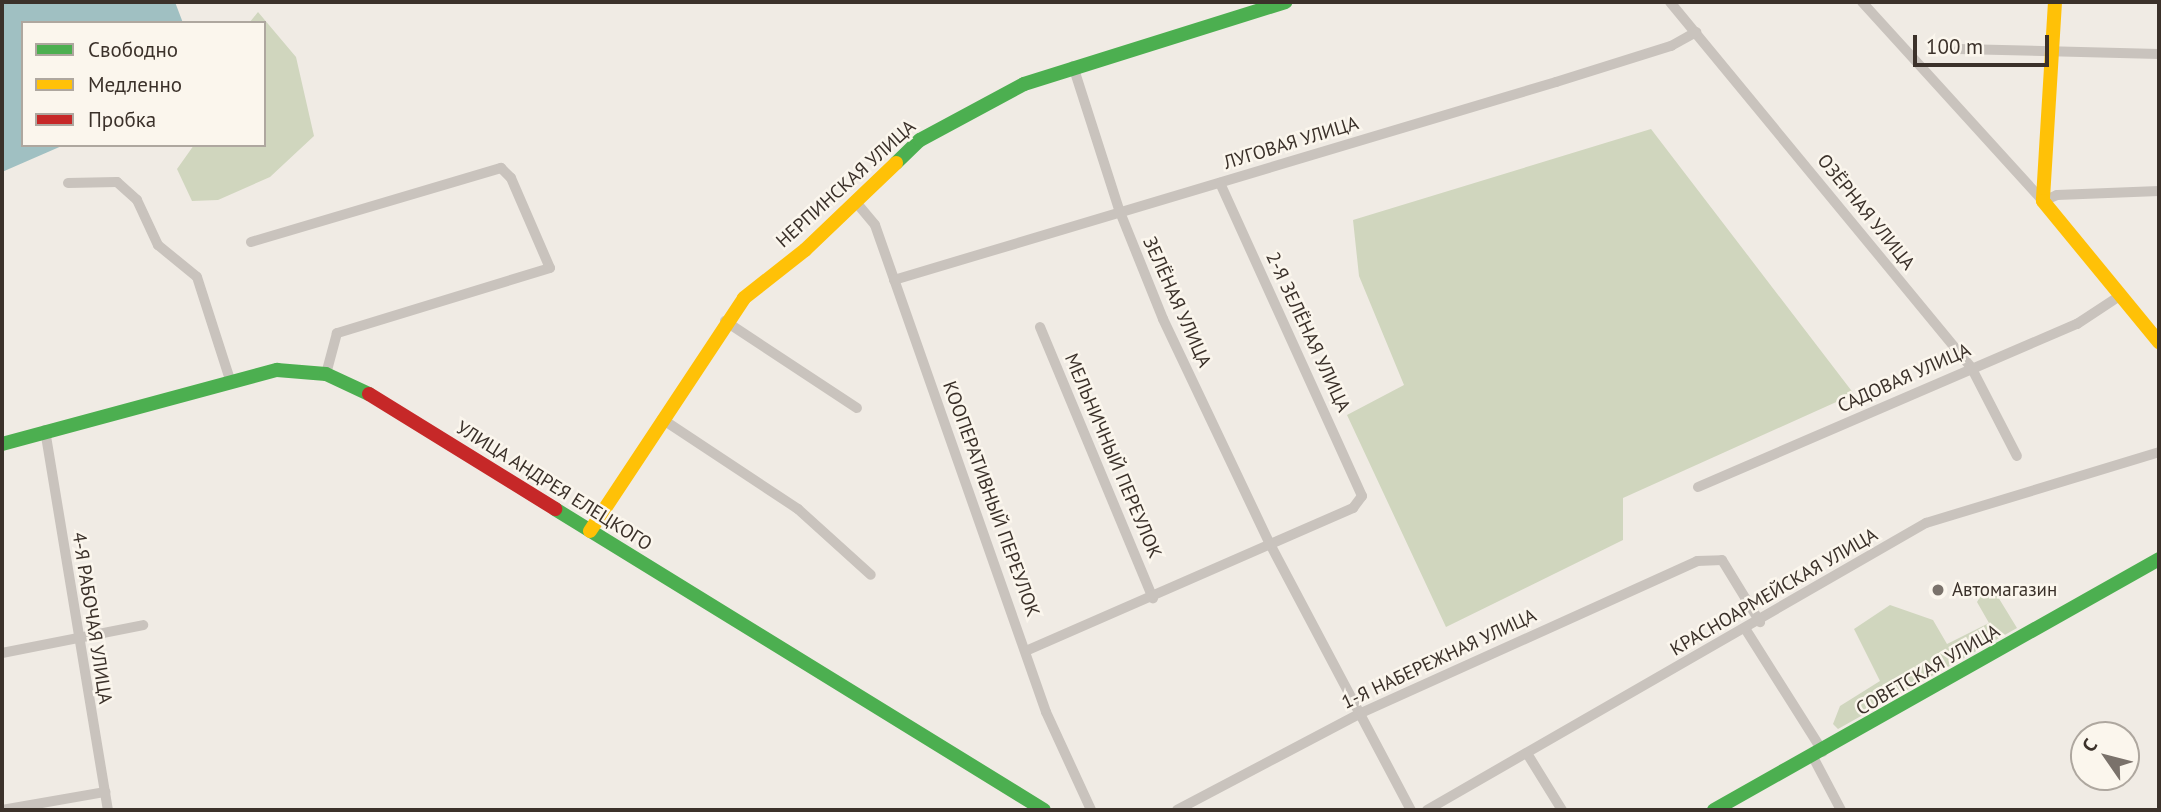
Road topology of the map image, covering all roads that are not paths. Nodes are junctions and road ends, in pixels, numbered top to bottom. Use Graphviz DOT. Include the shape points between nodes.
graph roads {
  1 [pos="1285,2"];
  2 [pos="1670,2"];
  3 [pos="1862,2"];
  4 [pos="2056,2"];
  5 [pos="1696,32"];
  6 [pos="1959,49"];
  7 [pos="2053,51"];
  8 [pos="2159,54"];
  9 [pos="1073,66"];
  10 [pos="68,183"];
  11 [pos="1220,183"];
  12 [pos="2159,191"];
  13 [pos="855,201"];
  14 [pos="2043,201"];
  15 [pos="1120,212"];
  16 [pos="251,242"];
  17 [pos="894,280"];
  18 [pos="2121,295"];
  19 [pos="725,321"];
  20 [pos="1040,327"];
  21 [pos="2159,342"];
  22 [pos="1971,367"];
  23 [pos="326,374"];
  24 [pos="230,380"];
  25 [pos="857,408"];
  26 [pos="662,419"];
  27 [pos="46,430"];
  28 [pos="2,444"];
  29 [pos="2159,452"];
  30 [pos="2017,456"];
  31 [pos="1698,486"];
  32 [pos="590,531"];
  33 [pos="1269,544"];
  34 [pos="2159,559"];
  35 [pos="871,575"];
  36 [pos="1153,598"];
  37 [pos="1760,622"];
  38 [pos="143,625"];
  39 [pos="1746,630"];
  40 [pos="76,639"];
  41 [pos="1028,650"];
  42 [pos="2,653"];
  43 [pos="1360,713"];
  44 [pos="1818,754"];
  45 [pos="1528,755"];
  46 [pos="104,792"];
  47 [pos="2,810"];
  48 [pos="108,810"];
  49 [pos="1044,810"];
  50 [pos="1091,810"];
  51 [pos="1177,810"];
  52 [pos="1411,810"];
  53 [pos="1427,810"];
  54 [pos="1562,810"];
  55 [pos="1714,810"];
  56 [pos="1841,810"];
  1 -- 9 [label="main road, НЕРПИНСКАЯ УЛИЦА"];
  2 -- 5 [label="street, ОЗЁРНАЯ УЛИЦА"];
  3 -- 14 [label="street"];
  4 -- 7 [label="main road"];
  5 -- 11 [label="street, ЛУГОВАЯ УЛИЦА" via="1671,46"];
  5 -- 22 [label="street, ОЗЁРНАЯ УЛИЦА"];
  6 -- 7 [label="street"];
  7 -- 8 [label="street"];
  7 -- 14 [label="main road"];
  9 -- 13 [label="main road, НЕРПИНСКАЯ УЛИЦА" via="970,109 920,140"];
  9 -- 15 [label="street, ЗЕЛЁНАЯ УЛИЦА"];
  10 -- 24 [label="street" via="117,183 137,200 158,245 197,277"];
  11 -- 15 [label="street, ЛУГОВАЯ УЛИЦА"];
  11 -- 33 [label="street, 2-Я ЗЕЛЁНАЯ УЛИЦА" via="1362,496 1353,508"];
  12 -- 14 [label="street" via="2057,195"];
  13 -- 17 [label="street, КООПЕРАТИВНЫЙ ПЕРЕУЛОК" via="875,225"];
  13 -- 19 [label="main road, НЕРПИНСКАЯ УЛИЦА"];
  14 -- 18 [label="main road"];
  15 -- 17 [label="street, ЛУГОВАЯ УЛИЦА"];
  15 -- 33 [label="street, ЗЕЛЁНАЯ УЛИЦА" via="1163,319"];
  16 -- 23 [label="street" via="501,168 512,178 550,268 337,333"];
  17 -- 41 [label="street, КООПЕРАТИВНЫЙ ПЕРЕУЛОК"];
  18 -- 21 [label="main road"];
  18 -- 22 [label="street, САДОВАЯ УЛИЦА" via="2077,324"];
  19 -- 25 [label="street"];
  19 -- 26 [label="main road, НЕРПИНСКАЯ УЛИЦА"];
  20 -- 36 [label="street, МЕЛЬНИЧНЫЙ ПЕРЕУЛОК"];
  22 -- 30 [label="street, ОЗЁРНАЯ УЛИЦА"];
  22 -- 31 [label="street, САДОВАЯ УЛИЦА"];
  23 -- 24 [label="main road, УЛИЦА АНДРЕЯ ЕЛЕЦКОГО" via="277,370"];
  23 -- 32 [label="main road, УЛИЦА АНДРЕЯ ЕЛЕЦКОГО" via="360,389"];
  24 -- 27 [label="main road, УЛИЦА АНДРЕЯ ЕЛЕЦКОГО"];
  26 -- 32 [label="main road, НЕРПИНСКАЯ УЛИЦА"];
  26 -- 35 [label="street" via="780,495"];
  27 -- 28 [label="main road, УЛИЦА АНДРЕЯ ЕЛЕЦКОГО"];
  27 -- 40 [label="street, 4-Я РАБОЧАЯ УЛИЦА"];
  29 -- 37 [label="street, КРАСНОАРМЕЙСКАЯ УЛИЦА" via="1926,523"];
  32 -- 49 [label="main road, УЛИЦА АНДРЕЯ ЕЛЕЦКОГО"];
  33 -- 36 [label="street"];
  33 -- 43 [label="street, ЗЕЛЁНАЯ УЛИЦА"];
  34 -- 44 [label="main road, СОВЕТСКАЯ УЛИЦА"];
  36 -- 41 [label="street"];
  37 -- 39 [label="street, КРАСНОАРМЕЙСКАЯ УЛИЦА"];
  37 -- 43 [label="street, 1-Я НАБЕРЕЖНАЯ УЛИЦА" via="1722,560 1697,562"];
  38 -- 40 [label="street"];
  39 -- 44 [label="street"];
  39 -- 45 [label="street, КРАСНОАРМЕЙСКАЯ УЛИЦА"];
  40 -- 42 [label="street"];
  40 -- 46 [label="street, 4-Я РАБОЧАЯ УЛИЦА"];
  41 -- 50 [label="street, КООПЕРАТИВНЫЙ ПЕРЕУЛОК" via="1045,712"];
  43 -- 51 [label="street, 1-Я НАБЕРЕЖНАЯ УЛИЦА"];
  43 -- 52 [label="street, ЗЕЛЁНАЯ УЛИЦА"];
  44 -- 55 [label="main road, СОВЕТСКАЯ УЛИЦА"];
  44 -- 56 [label="street"];
  45 -- 53 [label="street, КРАСНОАРМЕЙСКАЯ УЛИЦА"];
  45 -- 54 [label="street"];
  46 -- 47 [label="street"];
  46 -- 48 [label="street, 4-Я РАБОЧАЯ УЛИЦА"];
}
